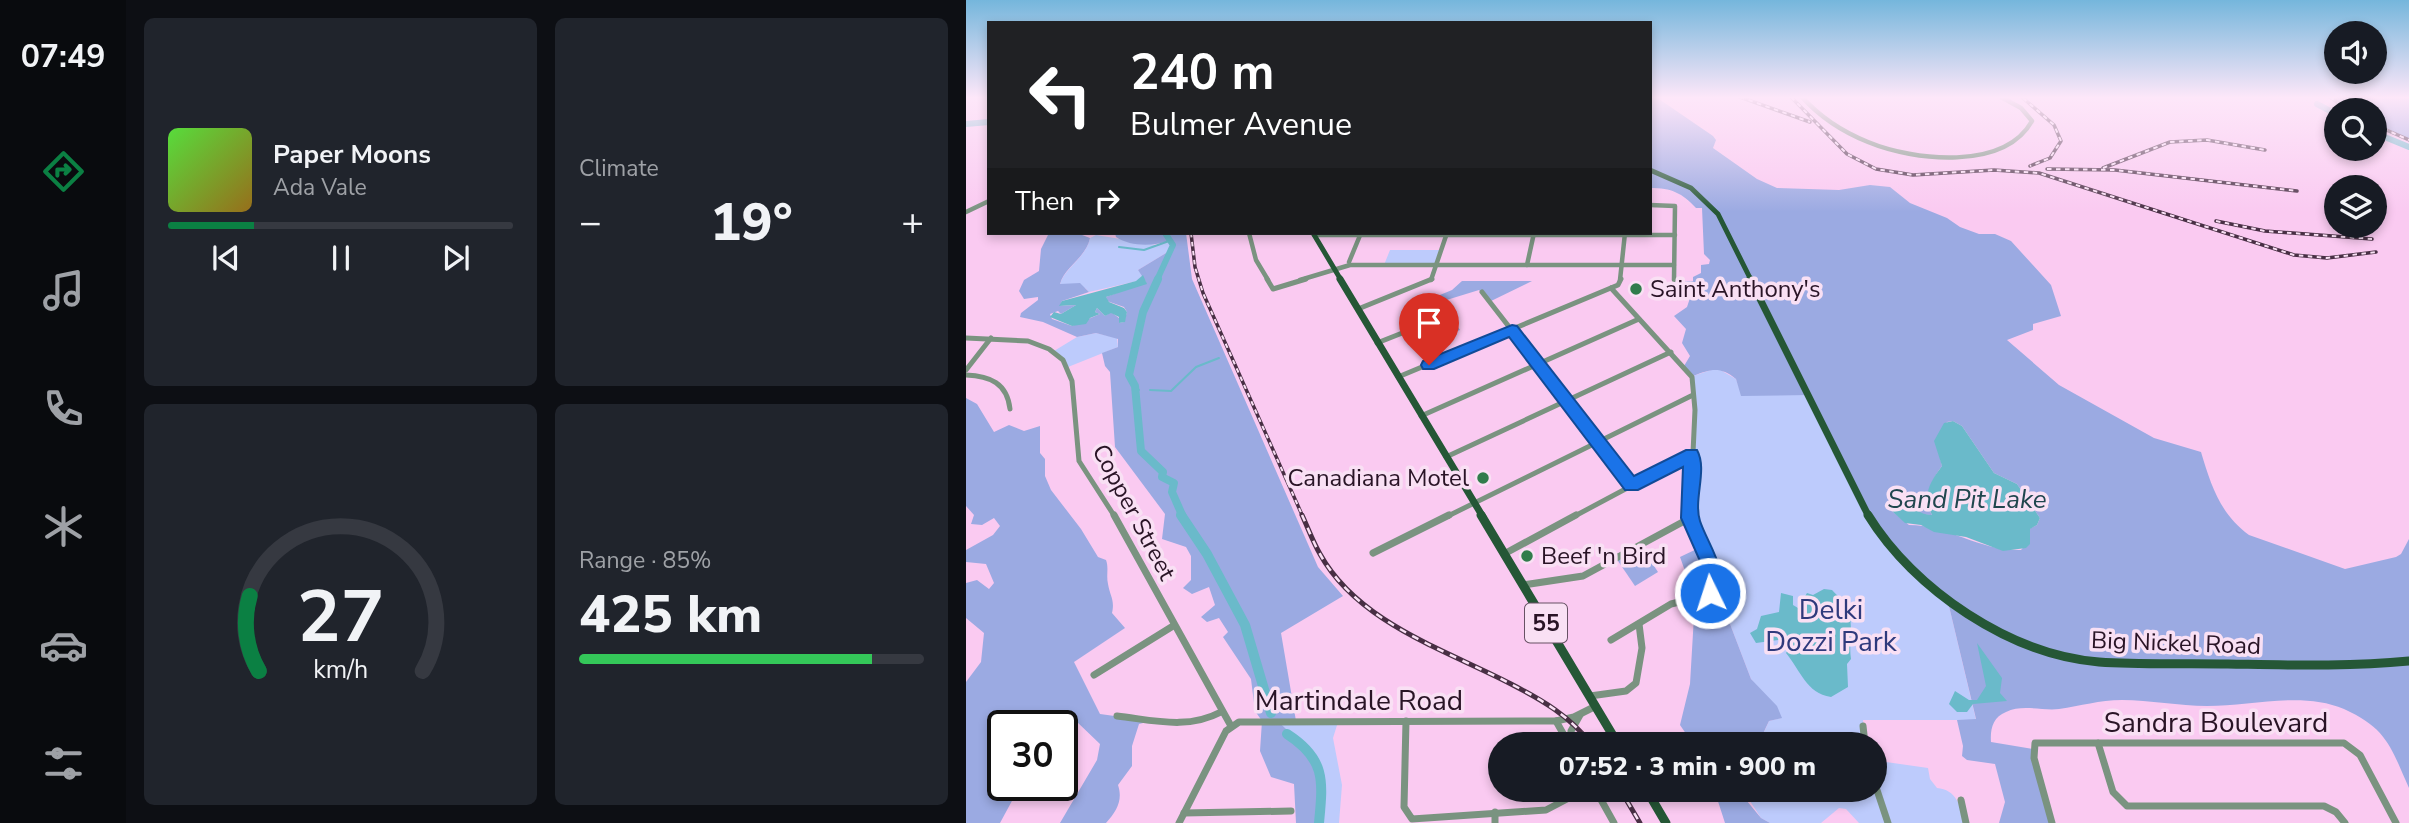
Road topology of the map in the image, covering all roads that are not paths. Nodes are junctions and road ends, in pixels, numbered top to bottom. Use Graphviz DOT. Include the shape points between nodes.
graph roads {
  1 [pos="1858,135"];
  2 [pos="2023,135"];
  3 [pos="1652,171"];
  4 [pos="987,202"];
  5 [pos="1652,205"];
  6 [pos="966,212"];
  7 [pos="1250,235"];
  8 [pos="1315,235"];
  9 [pos="1361,235"];
  10 [pos="1447,235"];
  11 [pos="1534,235"];
  12 [pos="1625,235"];
  13 [pos="1652,235"];
  14 [pos="1675,235"];
  15 [pos="1349,262"];
  16 [pos="1437,265"];
  17 [pos="1527,265"];
  18 [pos="1623,265"];
  19 [pos="1674,265"];
  20 [pos="1334,269"];
  21 [pos="1674,281"];
  22 [pos="1611,288"];
  23 [pos="1482,292"];
  24 [pos="1357,310"];
  25 [pos="1639,319"];
  26 [pos="1430,322"];
  27 [pos="1512,330"];
  28 [pos="966,338"];
  29 [pos="991,338"];
  30 [pos="1377,342"];
  31 [pos="1671,352"];
  32 [pos="1538,364"];
  33 [pos="966,370"];
  34 [pos="966,375"];
  35 [pos="1398,377"];
  36 [pos="1693,395"];
  37 [pos="1566,401"];
  38 [pos="1010,409"];
  39 [pos="1421,416"];
  40 [pos="1597,441"];
  41 [pos="1692,454"];
  42 [pos="1446,457"];
  43 [pos="1632,485"];
  44 [pos="1473,504"];
  45 [pos="1690,518"];
  46 [pos="1373,553"];
  47 [pos="1504,554"];
  48 [pos="1523,585"];
  49 [pos="1639,624"];
  50 [pos="1174,626"];
  51 [pos="1611,640"];
  52 [pos="2409,661"];
  53 [pos="1094,675"];
  54 [pos="1590,696"];
  55 [pos="1596,706"];
  56 [pos="1222,712"];
  57 [pos="1580,715"];
  58 [pos="1117,716"];
  59 [pos="1556,720"];
  60 [pos="1406,721"];
  61 [pos="1231,726"];
  62 [pos="1863,726"];
  63 [pos="1563,732"];
  64 [pos="1571,732"];
  65 [pos="1611,732"];
  66 [pos="1864,732"];
  67 [pos="2098,743"];
  68 [pos="1961,800"];
  69 [pos="1564,802"];
  70 [pos="1602,802"];
  71 [pos="1654,802"];
  72 [pos="1881,802"];
  73 [pos="1291,811"];
  74 [pos="1494,812"];
  75 [pos="1184,813"];
  76 [pos="1179,823"];
  77 [pos="1495,823"];
  78 [pos="1614,823"];
  79 [pos="1666,823"];
  80 [pos="1888,823"];
  81 [pos="1966,823"];
  82 [pos="2052,823"];
  83 [pos="2345,823"];
  84 [pos="2396,823"];
  1 -- 2 [label="street" via="1905,151 1962,154 2008,148"];
  3 -- 52 [label="main road, Big Nickel Road" via="1691,188 1718,214 1869,518 1901,561 1954,606 2020,642 2097,662 2356,666"];
  4 -- 6 [label="street"];
  5 -- 14 [label="street" via="1673,205"];
  7 -- 20 [label="street" via="1271,288"];
  8 -- 20 [label="main road, 55"];
  9 -- 15 [label="street"];
  10 -- 16 [label="street"];
  11 -- 17 [label="street"];
  12 -- 18 [label="street"];
  13 -- 14 [label="street"];
  14 -- 19 [label="street"];
  16 -- 17 [label="street"];
  16 -- 20 [label="street"];
  16 -- 24 [label="street" via="1429,282"];
  17 -- 18 [label="street"];
  18 -- 19 [label="street"];
  18 -- 22 [label="street" via="1621,281"];
  19 -- 21 [label="street"];
  20 -- 24 [label="main road, 55"];
  22 -- 25 [label="street"];
  22 -- 27 [label="street"];
  23 -- 27 [label="street"];
  24 -- 30 [label="main road, 55"];
  25 -- 31 [label="street"];
  25 -- 32 [label="street"];
  26 -- 30 [label="street"];
  27 -- 32 [label="street"];
  27 -- 35 [label="street"];
  28 -- 29 [label="street, Copper Street"];
  29 -- 33 [label="street"];
  29 -- 50 [label="street, Copper Street" via="1035,343 1059,355 1066,365 1072,381 1077,457"];
  30 -- 35 [label="main road, 55"];
  31 -- 36 [label="street" via="1692,377"];
  31 -- 37 [label="street"];
  32 -- 37 [label="street"];
  32 -- 39 [label="street"];
  34 -- 38 [label="street" via="1001,383 1008,391"];
  35 -- 39 [label="main road, 55"];
  36 -- 40 [label="street"];
  36 -- 41 [label="street"];
  37 -- 40 [label="street"];
  37 -- 42 [label="street"];
  39 -- 42 [label="main road, 55"];
  40 -- 43 [label="street"];
  40 -- 44 [label="street"];
  41 -- 43 [label="street"];
  41 -- 45 [label="street"];
  42 -- 44 [label="main road, 55"];
  43 -- 47 [label="street"];
  44 -- 46 [label="street"];
  44 -- 47 [label="main road, 55"];
  45 -- 48 [label="street" via="1583,576"];
  45 -- 49 [label="street" via="1709,561 1710,593 1671,604"];
  47 -- 48 [label="main road, 55"];
  48 -- 54 [label="main road, 55"];
  49 -- 51 [label="street"];
  49 -- 54 [label="street" via="1642,648 1636,683 1623,692"];
  50 -- 53 [label="street"];
  50 -- 56 [label="street, Copper Street"];
  54 -- 55 [label="main road, 55"];
  55 -- 57 [label="street, Martindale Road"];
  55 -- 65 [label="main road, 55"];
  56 -- 58 [label="street" via="1200,723"];
  56 -- 61 [label="street, Copper Street"];
  57 -- 59 [label="street, Martindale Road"];
  57 -- 64 [label="street"];
  59 -- 60 [label="street, Martindale Road"];
  59 -- 63 [label="street"];
  60 -- 61 [label="street, Martindale Road" via="1247,720"];
  60 -- 74 [label="street" via="1404,807 1408,817 1424,820"];
  61 -- 75 [label="street, Martindale Road"];
  62 -- 66 [label="street"];
  67 -- 82 [label="street, Sandra Boulevard" via="2033,745"];
  67 -- 83 [label="street" via="2113,792 2127,806 2317,806 2330,808"];
  67 -- 84 [label="street, Sandra Boulevard" via="2344,743 2360,755"];
  68 -- 81 [label="street"];
  69 -- 74 [label="street" via="1552,809"];
  70 -- 78 [label="street"];
  71 -- 79 [label="main road"];
  72 -- 80 [label="street"];
  73 -- 75 [label="street"];
  74 -- 77 [label="street"];
  75 -- 76 [label="street, Martindale Road"];
}
